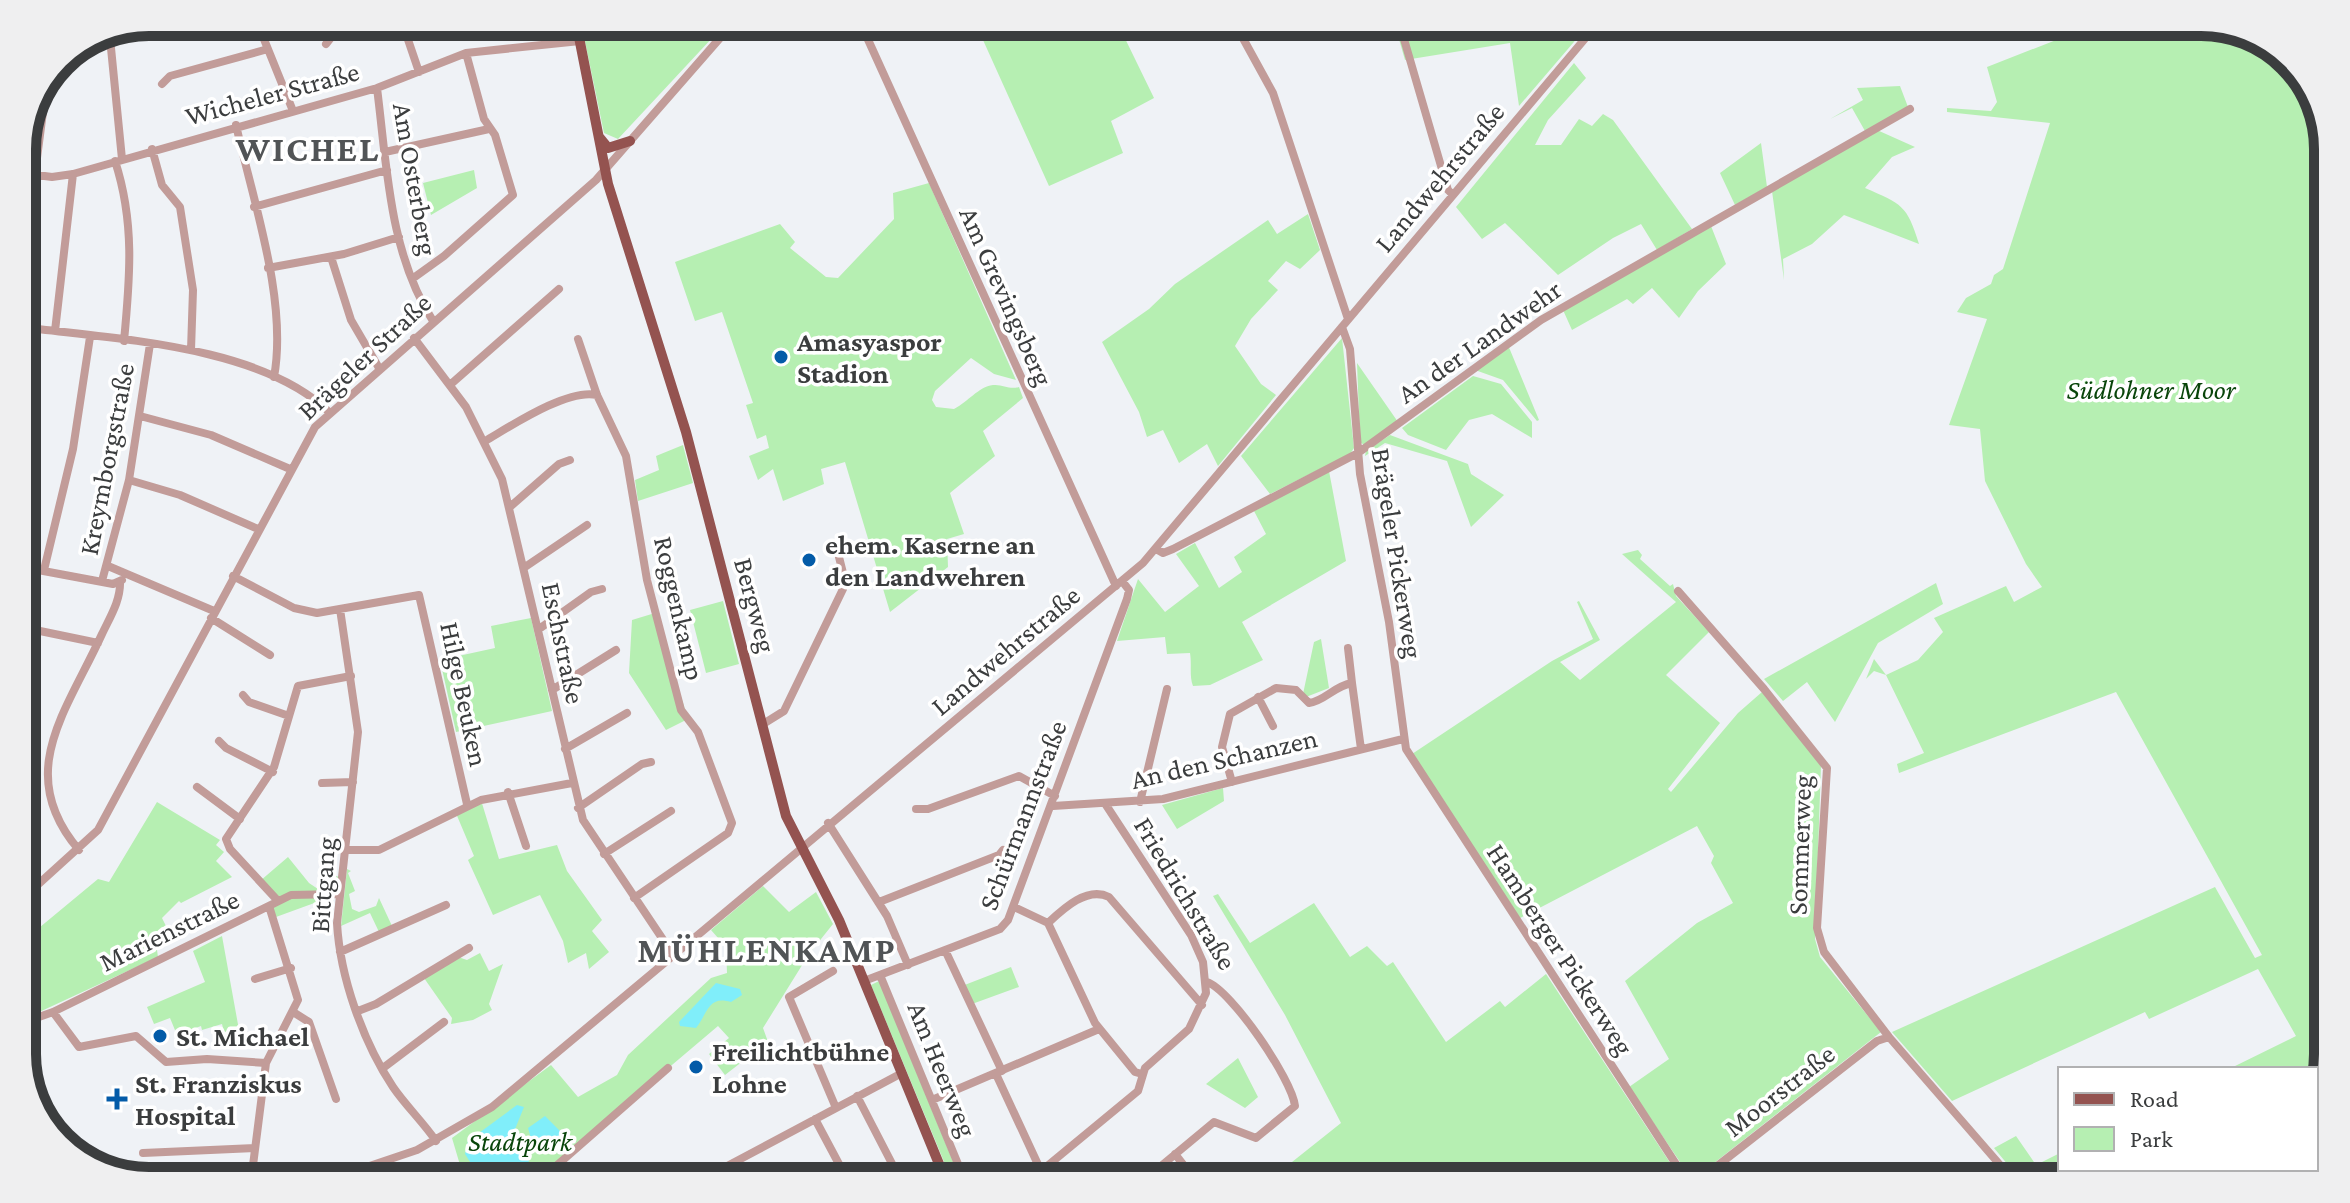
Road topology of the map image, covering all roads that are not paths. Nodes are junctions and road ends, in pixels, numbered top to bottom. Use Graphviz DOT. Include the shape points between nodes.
graph roads {
  1 [pos="263,36"];
  2 [pos="332,36"];
  3 [pos="407,36"];
  4 [pos="579,36"];
  5 [pos="722,36"];
  6 [pos="866,36"];
  7 [pos="1242,36"];
  8 [pos="1403,36"];
  9 [pos="1587,36"];
  10 [pos="580,41"];
  11 [pos="110,43"];
  12 [pos="326,44"];
  13 [pos="268,49"];
  14 [pos="466,53"];
  15 [pos="419,72"];
  16 [pos="162,84"];
  17 [pos="377,88"];
  18 [pos="1910,109"];
  19 [pos="293,111"];
  20 [pos="43,113"];
  21 [pos="236,125"];
  22 [pos="489,129"];
  23 [pos="596,132"];
  24 [pos="630,141"];
  25 [pos="152,149"];
  26 [pos="385,152"];
  27 [pos="118,160"];
  28 [pos="36,161"];
  29 [pos="387,170"];
  30 [pos="605,171"];
  31 [pos="73,174"];
  32 [pos="36,175"];
  33 [pos="1453,195"];
  34 [pos="254,207"];
  35 [pos="399,237"];
  36 [pos="331,257"];
  37 [pos="268,268"];
  38 [pos="412,279"];
  39 [pos="559,289"];
  40 [pos="433,321"];
  41 [pos="1345,323"];
  42 [pos="36,329"];
  43 [pos="55,331"];
  44 [pos="90,337"];
  45 [pos="414,338"];
  46 [pos="578,339"];
  47 [pos="124,341"];
  48 [pos="150,344"];
  49 [pos="191,350"];
  50 [pos="379,368"];
  51 [pos="274,377"];
  52 [pos="451,384"];
  53 [pos="597,395"];
  54 [pos="329,412"];
  55 [pos="140,416"];
  56 [pos="485,441"];
  57 [pos="1358,453"];
  58 [pos="570,460"];
  59 [pos="290,469"];
  60 [pos="129,480"];
  61 [pos="511,506"];
  62 [pos="587,525"];
  63 [pos="258,529"];
  64 [pos="836,545"];
  65 [pos="1156,549"];
  66 [pos="108,566"];
  67 [pos="525,567"];
  68 [pos="36,569"];
  69 [pos="44,570"];
  70 [pos="133,574"];
  71 [pos="233,576"];
  72 [pos="102,581"];
  73 [pos="120,581"];
  74 [pos="1119,584"];
  75 [pos="602,589"];
  76 [pos="1678,591"];
  77 [pos="340,609"];
  78 [pos="212,615"];
  79 [pos="539,629"];
  80 [pos="40,631"];
  81 [pos="98,643"];
  82 [pos="1348,648"];
  83 [pos="616,650"];
  84 [pos="270,655"];
  85 [pos="351,676"];
  86 [pos="1352,683"];
  87 [pos="1167,689"];
  88 [pos="552,690"];
  89 [pos="243,695"];
  90 [pos="1258,697"];
  91 [pos="627,713"];
  92 [pos="289,716"];
  93 [pos="763,724"];
  94 [pos="1273,726"];
  95 [pos="1403,739"];
  96 [pos="219,741"];
  97 [pos="565,749"];
  98 [pos="1361,749"];
  99 [pos="651,762"];
  100 [pos="273,772"];
  101 [pos="353,782"];
  102 [pos="1232,782"];
  103 [pos="322,783"];
  104 [pos="572,783"];
  105 [pos="197,787"];
  106 [pos="508,792"];
  107 [pos="1055,796"];
  108 [pos="1140,802"];
  109 [pos="467,804"];
  110 [pos="1106,805"];
  111 [pos="1053,806"];
  112 [pos="578,808"];
  113 [pos="916,809"];
  114 [pos="671,811"];
  115 [pos="240,819"];
  116 [pos="828,823"];
  117 [pos="526,846"];
  118 [pos="801,846"];
  119 [pos="79,850"];
  120 [pos="346,850"];
  121 [pos="1003,850"];
  122 [pos="604,854"];
  123 [pos="36,887"];
  124 [pos="339,894"];
  125 [pos="634,898"];
  126 [pos="879,902"];
  127 [pos="273,904"];
  128 [pos="446,905"];
  129 [pos="1014,907"];
  130 [pos="1048,923"];
  131 [pos="469,948"];
  132 [pos="945,950"];
  133 [pos="340,952"];
  134 [pos="674,956"];
  135 [pos="908,965"];
  136 [pos="291,968"];
  137 [pos="833,971"];
  138 [pos="880,975"];
  139 [pos="255,979"];
  140 [pos="864,981"];
  141 [pos="1207,982"];
  142 [pos="1202,1005"];
  143 [pos="358,1011"];
  144 [pos="53,1012"];
  145 [pos="293,1012"];
  146 [pos="36,1018"];
  147 [pos="444,1022"];
  148 [pos="1099,1029"];
  149 [pos="1889,1037"];
  150 [pos="266,1063"];
  151 [pos="383,1068"];
  152 [pos="668,1068"];
  153 [pos="902,1073"];
  154 [pos="999,1073"];
  155 [pos="1142,1074"];
  156 [pos="857,1096"];
  157 [pos="336,1099"];
  158 [pos="932,1100"];
  159 [pos="836,1108"];
  160 [pos="815,1119"];
  161 [pos="436,1141"];
  162 [pos="255,1148"];
  163 [pos="143,1153"];
  164 [pos="1175,1154"];
  165 [pos="253,1167"];
  166 [pos="364,1167"];
  167 [pos="555,1167"];
  168 [pos="725,1167"];
  169 [pos="841,1167"];
  170 [pos="894,1167"];
  171 [pos="940,1167"];
  172 [pos="959,1167"];
  173 [pos="1039,1167"];
  174 [pos="1046,1167"];
  175 [pos="1160,1167"];
  176 [pos="1185,1167"];
  177 [pos="1678,1167"];
  178 [pos="1716,1167"];
  179 [pos="2002,1167"];
  1 -- 13 [label="street"];
  2 -- 12 [label="street"];
  3 -- 15 [label="street"];
  4 -- 10 [label="main road, Bergweg"];
  5 -- 24 [label="street, Brägeler Straße"];
  6 -- 74 [label="street, Am Grevingsberg" via="1043,432"];
  7 -- 41 [label="street, Brägeler Pickerweg" via="1273,93"];
  8 -- 33 [label="street"];
  9 -- 33 [label="street, Landwehrstraße"];
  10 -- 14 [label="street, Wicheler Straße"];
  10 -- 23 [label="main road, Bergweg"];
  11 -- 27 [label="street"];
  13 -- 16 [label="street" via="170,76"];
  13 -- 19 [label="street"];
  14 -- 15 [label="street, Wicheler Straße"];
  14 -- 22 [label="street"];
  15 -- 17 [label="street, Wicheler Straße"];
  17 -- 19 [label="street, Wicheler Straße"];
  17 -- 26 [label="street, Am Osterberg"];
  18 -- 57 [label="street, An der Landwehr" via="1541,320"];
  19 -- 21 [label="street, Wicheler Straße"];
  20 -- 28 [label="street"];
  21 -- 25 [label="street, Wicheler Straße"];
  21 -- 34 [label="street"];
  22 -- 26 [label="street"];
  22 -- 38 [label="street" via="511,199"];
  23 -- 24 [label="main road" via="608,148"];
  23 -- 30 [label="main road, Bergweg"];
  24 -- 30 [label="street, Brägeler Straße"];
  25 -- 27 [label="street, Wicheler Straße"];
  25 -- 49 [label="street" via="162,185 180,207 193,290"];
  26 -- 29 [label="street, Am Osterberg"];
  27 -- 31 [label="street, Wicheler Straße"];
  27 -- 47 [label="street" via="131,235"];
  29 -- 34 [label="street"];
  29 -- 35 [label="street, Am Osterberg"];
  30 -- 40 [label="street, Brägeler Straße"];
  30 -- 93 [label="main road, Bergweg" via="686,432"];
  31 -- 32 [label="street, Wicheler Straße"];
  31 -- 43 [label="street"];
  33 -- 41 [label="street, Landwehrstraße"];
  34 -- 37 [label="street"];
  35 -- 36 [label="street"];
  35 -- 38 [label="street, Am Osterberg"];
  36 -- 37 [label="street"];
  36 -- 50 [label="street" via="351,320"];
  37 -- 51 [label="street" via="277,338"];
  38 -- 40 [label="street, Am Osterberg"];
  39 -- 52 [label="street"];
  40 -- 45 [label="street, Brägeler Straße"];
  41 -- 57 [label="street, Brägeler Pickerweg"];
  41 -- 65 [label="street, Landwehrstraße"];
  42 -- 43 [label="street"];
  43 -- 44 [label="street"];
  44 -- 47 [label="street"];
  44 -- 69 [label="street" via="73,449"];
  45 -- 50 [label="street, Brägeler Straße"];
  45 -- 52 [label="street, Eschstraße"];
  46 -- 53 [label="street"];
  47 -- 48 [label="street"];
  48 -- 49 [label="street"];
  48 -- 55 [label="street, Kreymborgstraße"];
  49 -- 51 [label="street"];
  50 -- 54 [label="street, Brägeler Straße"];
  51 -- 54 [label="street"];
  52 -- 56 [label="street, Eschstraße"];
  53 -- 56 [label="street" via="553,405"];
  53 -- 125 [label="street, Roggenkamp" via="626,456 647,580 681,710 698,732 732,823 728,833"];
  54 -- 59 [label="street, Brägeler Straße"];
  55 -- 59 [label="street" via="211,435"];
  55 -- 60 [label="street, Kreymborgstraße"];
  56 -- 61 [label="street, Eschstraße"];
  57 -- 65 [label="street, An der Landwehr" via="1173,549"];
  57 -- 95 [label="street, Brägeler Pickerweg" via="1389,622"];
  58 -- 61 [label="street"];
  59 -- 63 [label="street, Brägeler Straße"];
  60 -- 63 [label="street" via="180,495"];
  60 -- 66 [label="street, Kreymborgstraße"];
  61 -- 67 [label="street, Eschstraße"];
  62 -- 67 [label="street"];
  63 -- 71 [label="street, Brägeler Straße"];
  64 -- 93 [label="street" via="843,589 784,711"];
  65 -- 74 [label="street, Landwehrstraße"];
  66 -- 70 [label="street"];
  66 -- 72 [label="street, Kreymborgstraße"];
  67 -- 79 [label="street, Eschstraße"];
  68 -- 69 [label="street"];
  69 -- 72 [label="street"];
  70 -- 73 [label="street"];
  70 -- 78 [label="street"];
  71 -- 77 [label="street" via="294,608 317,613"];
  71 -- 78 [label="street, Brägeler Straße"];
  72 -- 73 [label="street"];
  73 -- 81 [label="street" via="119,596"];
  74 -- 107 [label="street, Schürmannstraße" via="1129,590 1127,599"];
  74 -- 116 [label="street, Landwehrstraße"];
  75 -- 79 [label="street"];
  76 -- 149 [label="street, Sommerweg" via="1824,762 1819,940"];
  77 -- 85 [label="street, Bittgang"];
  77 -- 109 [label="street, Hilge Beuken" via="419,595"];
  78 -- 84 [label="street"];
  78 -- 119 [label="street, Brägeler Straße" via="102,822"];
  79 -- 88 [label="street, Eschstraße"];
  80 -- 81 [label="street"];
  81 -- 119 [label="street" via="64,713 48,769 54,816"];
  82 -- 86 [label="street"];
  83 -- 88 [label="street"];
  85 -- 92 [label="street" via="298,686"];
  85 -- 101 [label="street, Bittgang" via="358,732"];
  86 -- 90 [label="street" via="1309,703 1287,687"];
  86 -- 98 [label="street"];
  87 -- 108 [label="street"];
  88 -- 97 [label="street, Eschstraße"];
  89 -- 92 [label="street"];
  90 -- 94 [label="street"];
  90 -- 102 [label="street" via="1230,714 1222,747"];
  91 -- 97 [label="street"];
  92 -- 100 [label="street"];
  93 -- 118 [label="main road, Bergweg" via="786,816"];
  95 -- 98 [label="street, An den Schanzen"];
  95 -- 177 [label="street, Hamberger Pickerweg" via="1411,759"];
  96 -- 100 [label="street"];
  97 -- 104 [label="street, Eschstraße"];
  98 -- 102 [label="street, An den Schanzen"];
  99 -- 112 [label="street"];
  100 -- 115 [label="street"];
  101 -- 103 [label="street"];
  101 -- 120 [label="street, Bittgang"];
  102 -- 108 [label="street, An den Schanzen"];
  104 -- 106 [label="street"];
  104 -- 112 [label="street, Eschstraße"];
  105 -- 115 [label="street"];
  106 -- 109 [label="street"];
  106 -- 117 [label="street"];
  107 -- 111 [label="street, Schürmannstraße"];
  107 -- 113 [label="street" via="1019,776"];
  108 -- 110 [label="street, An den Schanzen"];
  109 -- 120 [label="street" via="379,850"];
  110 -- 111 [label="street, An den Schanzen"];
  110 -- 141 [label="street, Friedrichstraße" via="1191,935"];
  111 -- 129 [label="street, Schürmannstraße"];
  112 -- 122 [label="street, Eschstraße"];
  114 -- 122 [label="street"];
  115 -- 127 [label="street" via="225,843"];
  116 -- 118 [label="street, Landwehrstraße"];
  116 -- 126 [label="street"];
  118 -- 134 [label="street, Landwehrstraße"];
  118 -- 140 [label="main road, Bergweg"];
  119 -- 123 [label="street, Brägeler Straße"];
  120 -- 124 [label="street, Bittgang"];
  121 -- 126 [label="street"];
  122 -- 125 [label="street, Eschstraße"];
  124 -- 127 [label="street, Marienstraße" via="297,894"];
  124 -- 133 [label="street, Bittgang"];
  125 -- 134 [label="street, Eschstraße"];
  126 -- 135 [label="street"];
  127 -- 136 [label="street"];
  127 -- 144 [label="street, Marienstraße"];
  128 -- 133 [label="street"];
  129 -- 130 [label="street"];
  129 -- 132 [label="street, Schürmannstraße" via="1000,929"];
  130 -- 142 [label="street" via="1072,902 1097,894 1109,897"];
  130 -- 148 [label="street"];
  131 -- 143 [label="street"];
  132 -- 135 [label="street, Schürmannstraße"];
  132 -- 154 [label="street"];
  133 -- 143 [label="street, Bittgang"];
  134 -- 161 [label="street, Landwehrstraße" via="515,1089"];
  135 -- 138 [label="street, Schürmannstraße"];
  136 -- 139 [label="street"];
  136 -- 145 [label="street" via="298,992"];
  137 -- 159 [label="street" via="789,997"];
  138 -- 140 [label="street, Schürmannstraße"];
  138 -- 158 [label="street, Am Heerweg"];
  140 -- 153 [label="main road, Bergweg"];
  141 -- 142 [label="street"];
  141 -- 164 [label="street, Friedrichstraße" via="1261,1040 1294,1101 1292,1111 1256,1138 1214,1122"];
  142 -- 155 [label="street" via="1189,1029"];
  143 -- 151 [label="street, Bittgang"];
  144 -- 146 [label="street, Marienstraße"];
  144 -- 150 [label="street" via="79,1047 136,1036 166,1062"];
  145 -- 150 [label="street"];
  145 -- 157 [label="street" via="309,1022"];
  147 -- 151 [label="street"];
  148 -- 154 [label="street"];
  148 -- 155 [label="street"];
  149 -- 178 [label="street, Moorstraße" via="1877,1041"];
  149 -- 179 [label="street, Sommerweg"];
  150 -- 162 [label="street"];
  151 -- 161 [label="street, Bittgang"];
  152 -- 167 [label="street"];
  153 -- 156 [label="street"];
  153 -- 171 [label="main road, Bergweg"];
  154 -- 158 [label="street"];
  154 -- 173 [label="street"];
  155 -- 174 [label="street" via="1138,1091"];
  156 -- 159 [label="street"];
  156 -- 170 [label="street"];
  158 -- 172 [label="street, Am Heerweg"];
  159 -- 160 [label="street"];
  160 -- 168 [label="street"];
  160 -- 169 [label="street"];
  161 -- 166 [label="street, Landwehrstraße"];
  162 -- 163 [label="street"];
  162 -- 165 [label="street"];
  164 -- 175 [label="street"];
  164 -- 176 [label="street"];
}
